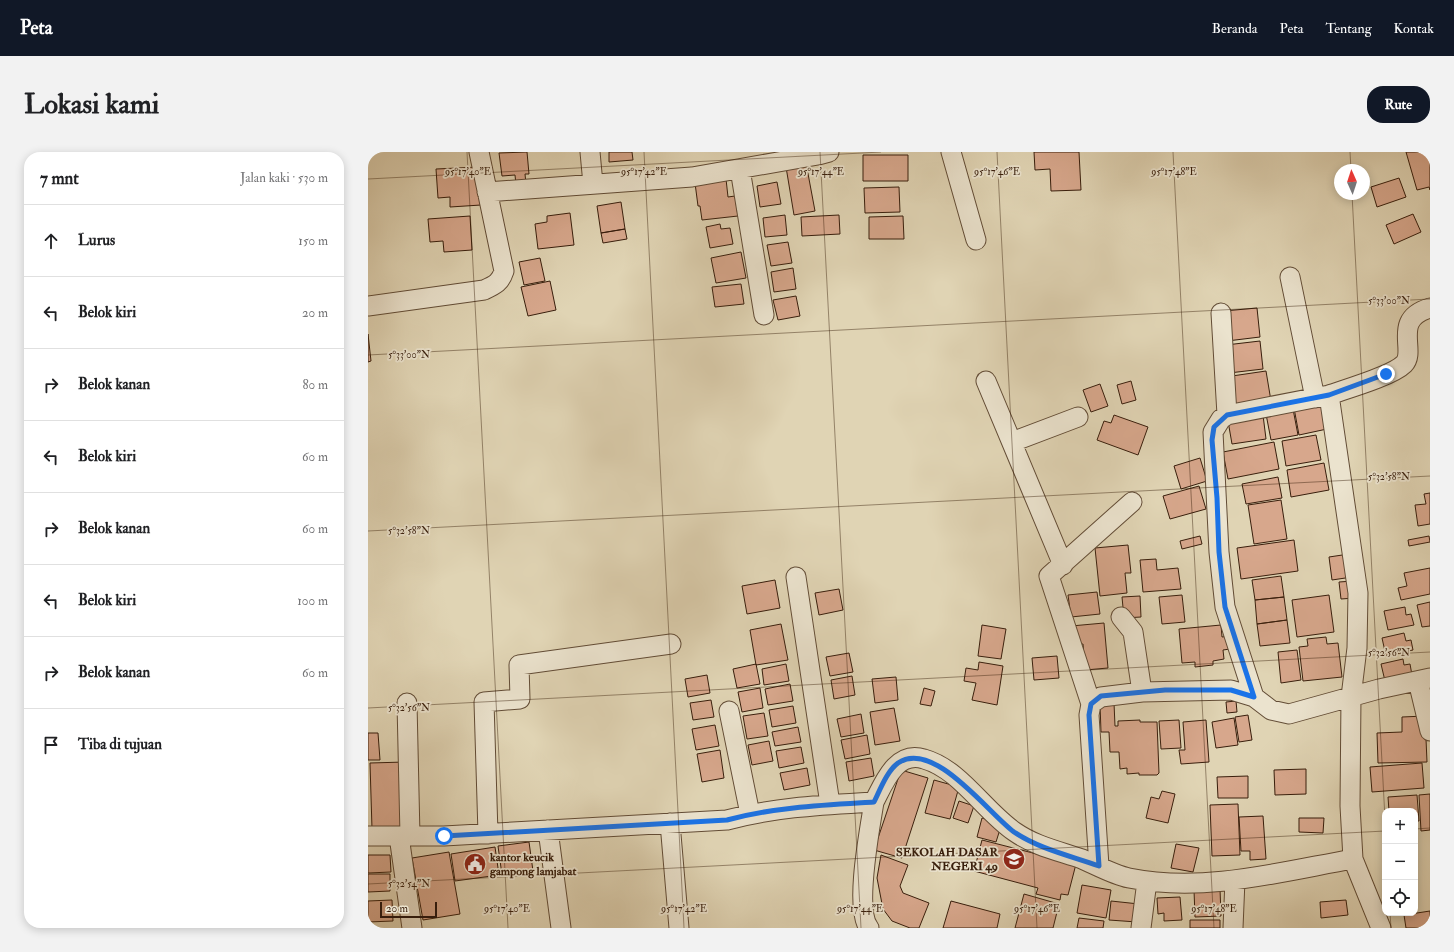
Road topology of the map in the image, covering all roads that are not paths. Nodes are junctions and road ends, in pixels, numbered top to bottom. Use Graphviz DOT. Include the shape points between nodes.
graph roads {
  1 [pos="480,152"];
  2 [pos="590,152"];
  3 [pos="829,152"];
  4 [pos="951,152"];
  5 [pos="740,169"];
  6 [pos="593,184"];
  7 [pos="487,192"];
  8 [pos="976,240"];
  9 [pos="1290,277"];
  10 [pos="368,306"];
  11 [pos="1430,308"];
  12 [pos="1221,313"];
  13 [pos="764,315"];
  14 [pos="986,381"];
  15 [pos="1322,396"];
  16 [pos="1227,415"];
  17 [pos="1078,417"];
  18 [pos="1012,442"];
  19 [pos="1132,502"];
  20 [pos="1063,565"];
  21 [pos="796,577"];
  22 [pos="1121,617"];
  23 [pos="671,644"];
  24 [pos="1424,679"];
  25 [pos="1142,692"];
  26 [pos="1254,697"];
  27 [pos="1351,697"];
  28 [pos="407,703"];
  29 [pos="1091,704"];
  30 [pos="729,711"];
  31 [pos="1430,731"];
  32 [pos="874,802"];
  33 [pos="830,804"];
  34 [pos="750,814"];
  35 [pos="670,823"];
  36 [pos="548,830"];
  37 [pos="488,834"];
  38 [pos="368,836"];
  39 [pos="404,836"];
  40 [pos="1353,859"];
  41 [pos="1099,866"];
  42 [pos="1235,880"];
  43 [pos="1147,881"];
  44 [pos="412,928"];
  45 [pos="561,928"];
  46 [pos="679,928"];
  47 [pos="869,928"];
  48 [pos="1141,928"];
  49 [pos="1233,928"];
  50 [pos="1381,928"];
  1 -- 7 [label="street"];
  2 -- 6 [label="street"];
  3 -- 5 [label="street"];
  4 -- 8 [label="street"];
  5 -- 6 [label="street" via="692,177"];
  5 -- 13 [label="street"];
  6 -- 7 [label="street"];
  7 -- 10 [label="street" via="504,271 500,281 484,290 463,294"];
  9 -- 15 [label="street"];
  11 -- 15 [label="street" via="1413,317 1409,324 1406,361 1403,365 1386,374"];
  12 -- 16 [label="street"];
  14 -- 18 [label="street"];
  15 -- 16 [label="street"];
  15 -- 27 [label="street" via="1358,593 1357,648"];
  16 -- 26 [label="street" via="1214,427 1212,440 1219,552 1225,607"];
  17 -- 18 [label="street"];
  18 -- 20 [label="street"];
  19 -- 20 [label="street"];
  20 -- 29 [label="street" via="1049,576"];
  21 -- 33 [label="street"];
  22 -- 25 [label="street" via="1133,632"];
  23 -- 37 [label="street" via="519,664 520,699 484,702"];
  24 -- 27 [label="street"];
  24 -- 31 [label="street"];
  25 -- 26 [label="street" via="1231,690"];
  25 -- 29 [label="street" via="1101,696"];
  26 -- 27 [label="street" via="1270,710 1289,714"];
  27 -- 40 [label="street" via="1350,806"];
  28 -- 39 [label="street"];
  29 -- 41 [label="street" via="1089,715"];
  30 -- 34 [label="street"];
  32 -- 33 [label="street"];
  32 -- 41 [label="street" via="898,763 911,758 923,758 950,772 1015,832 1040,846"];
  32 -- 47 [label="street" via="862,904 865,923"];
  33 -- 34 [label="street"];
  34 -- 35 [label="street" via="727,820"];
  35 -- 36 [label="street"];
  35 -- 46 [label="street"];
  36 -- 37 [label="street"];
  36 -- 45 [label="street"];
  37 -- 39 [label="street"];
  38 -- 39 [label="street"];
  39 -- 44 [label="street"];
  40 -- 42 [label="street"];
  40 -- 50 [label="street"];
  41 -- 43 [label="street" via="1128,878"];
  42 -- 43 [label="street" via="1177,884"];
  42 -- 49 [label="street"];
  43 -- 48 [label="street"];
}
